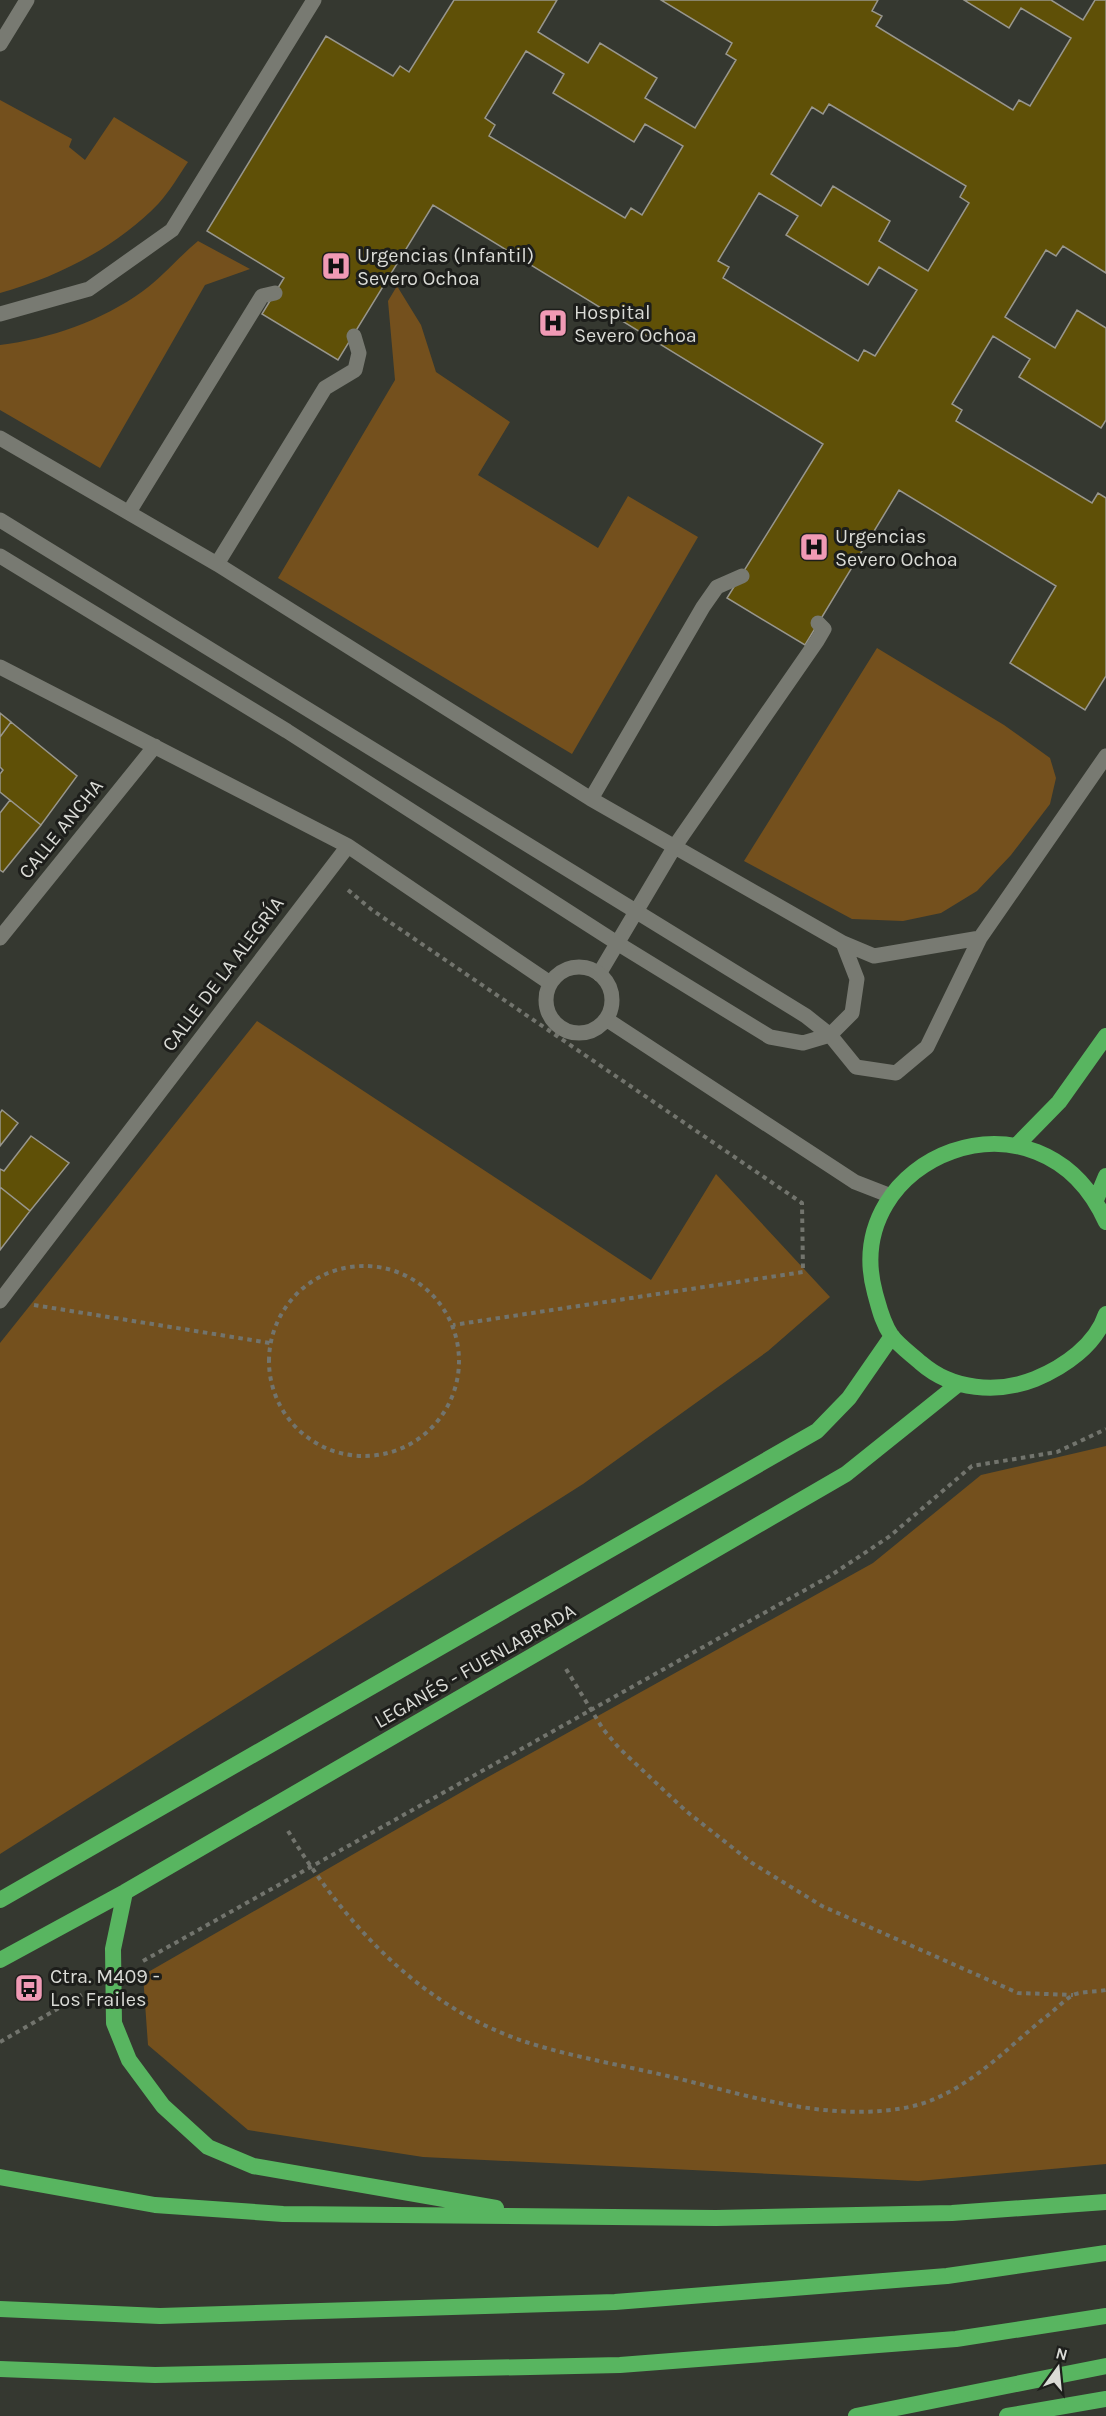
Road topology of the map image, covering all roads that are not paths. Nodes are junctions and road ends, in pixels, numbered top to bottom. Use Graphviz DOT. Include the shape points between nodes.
graph roads {
  1 [pos="27,0"];
  2 [pos="314,0"];
  3 [pos="0,44"];
  4 [pos="275,293"];
  5 [pos="0,314"];
  6 [pos="354,336"];
  7 [pos="0,438"];
  8 [pos="129,512"];
  9 [pos="0,520"];
  10 [pos="0,556"];
  11 [pos="217,564"];
  12 [pos="742,576"];
  13 [pos="818,623"];
  14 [pos="0,667"];
  15 [pos="155,746"];
  16 [pos="1102,762"];
  17 [pos="591,799"];
  18 [pos="348,846"];
  19 [pos="675,846"];
  20 [pos="636,911"];
  21 [pos="0,938"];
  22 [pos="980,938"];
  23 [pos="617,943"];
  24 [pos="843,944"];
  25 [pos="599,974"];
  26 [pos="550,983"];
  27 [pos="606,1019"];
  28 [pos="830,1035"];
  29 [pos="1106,1036"];
  30 [pos="1018,1144"];
  31 [pos="1106,1176"];
  32 [pos="891,1196"];
  33 [pos="1096,1200"];
  34 [pos="1106,1222"];
  35 [pos="0,1300"];
  36 [pos="1105,1322"];
  37 [pos="892,1336"];
  38 [pos="957,1385"];
  39 [pos="125,1892"];
  40 [pos="0,1900"];
  41 [pos="0,1960"];
  42 [pos="0,2177"];
  43 [pos="1106,2202"];
  44 [pos="544,2217"];
  45 [pos="1106,2253"];
  46 [pos="0,2309"];
  47 [pos="1106,2316"];
  48 [pos="1106,2366"];
  49 [pos="0,2369"];
  50 [pos="1106,2399"];
  51 [pos="856,2416"];
  52 [pos="1007,2416"];
  1 -- 3 [label="street"];
  2 -- 5 [label="street" via="172,230 89,289"];
  4 -- 8 [label="street" via="262,296"];
  6 -- 11 [label="street" via="359,353 355,370 325,388"];
  7 -- 8 [label="street"];
  8 -- 11 [label="street"];
  9 -- 20 [label="street"];
  10 -- 23 [label="street" via="287,731"];
  11 -- 17 [label="street"];
  12 -- 17 [label="street" via="717,587 703,607"];
  13 -- 19 [label="street" via="825,629 802,665"];
  14 -- 15 [label="street"];
  15 -- 18 [label="street"];
  15 -- 21 [label="street, CALLE ANCHA"];
  16 -- 22 [label="street"];
  17 -- 19 [label="street"];
  18 -- 26 [label="street"];
  18 -- 35 [label="street, CALLE DE LA ALEGRÍA"];
  19 -- 20 [label="street"];
  19 -- 24 [label="street"];
  20 -- 23 [label="street"];
  20 -- 28 [label="street" via="806,1016"];
  22 -- 24 [label="street" via="874,956"];
  22 -- 28 [label="street" via="927,1047 896,1073 856,1067"];
  23 -- 25 [label="street"];
  23 -- 28 [label="street" via="770,1037 803,1043"];
  24 -- 28 [label="street" via="857,979 854,1002 852,1013"];
  25 -- 26 [label="street" via="578,967 567,969"];
  25 -- 27 [label="street" via="611,993 612,1004"];
  26 -- 27 [label="street" via="545,1004 562,1029 583,1033 594,1030"];
  27 -- 32 [label="street" via="855,1182"];
  29 -- 30 [label="highway" via="1059,1102"];
  30 -- 32 [label="highway" via="957,1148 920,1167"];
  30 -- 33 [label="highway" via="1070,1171"];
  31 -- 33 [label="highway"];
  32 -- 37 [label="highway" via="874,1233 870,1275 881,1315"];
  33 -- 34 [label="highway"];
  36 -- 38 [label="highway" via="1077,1355 1057,1370 1019,1385"];
  37 -- 38 [label="highway" via="924,1365"];
  37 -- 40 [label="highway, LEGANÉS - FUENLABRADA" via="849,1398 817,1431"];
  38 -- 39 [label="highway, LEGANÉS - FUENLABRADA" via="846,1473"];
  39 -- 41 [label="highway, LEGANÉS - FUENLABRADA"];
  39 -- 44 [label="highway" via="113,1949 114,2023 129,2060 164,2106 208,2147 253,2166"];
  42 -- 44 [label="highway" via="190,2208 283,2214"];
  43 -- 44 [label="highway" via="952,2213"];
  45 -- 46 [label="highway" via="946,2276 615,2302 160,2316"];
  47 -- 49 [label="highway" via="956,2339 620,2365 155,2375"];
  48 -- 51 [label="highway"];
  50 -- 52 [label="highway"];
}
